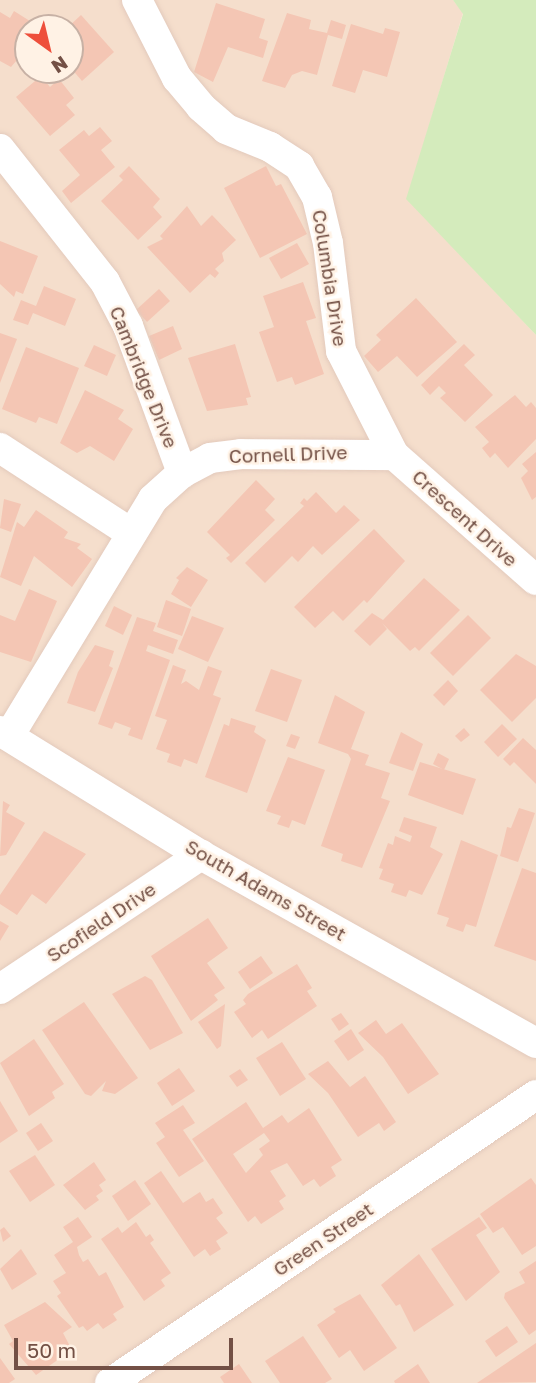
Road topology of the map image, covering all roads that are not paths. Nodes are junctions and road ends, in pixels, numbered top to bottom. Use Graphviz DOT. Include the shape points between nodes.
graph roads {
  1 [pos="137,0"];
  2 [pos="0,149"];
  3 [pos="0,448"];
  4 [pos="394,455"];
  5 [pos="182,473"];
  6 [pos="131,533"];
  7 [pos="536,580"];
  8 [pos="5,734"];
  9 [pos="201,855"];
  10 [pos="0,989"];
  11 [pos="536,1043"];
  12 [pos="536,1095"];
  13 [pos="110,1383"];
  1 -- 4 [label="street, Columbia Drive" via="177,78 201,107 226,129 270,146 299,166 317,197 341,351"];
  2 -- 5 [label="street, Cambridge Drive" via="105,282 128,327"];
  3 -- 6 [label="street"];
  4 -- 5 [label="street, Cornell Drive" via="241,454 210,458"];
  4 -- 7 [label="street, Crescent Drive"];
  5 -- 6 [label="street, Cornell Drive" via="153,499"];
  6 -- 8 [label="street, Cornell Drive"];
  8 -- 9 [label="street, South Adams Street"];
  9 -- 10 [label="street, Scofield Drive"];
  9 -- 11 [label="street, South Adams Street"];
  12 -- 13 [label="street, Green Street"];
}
